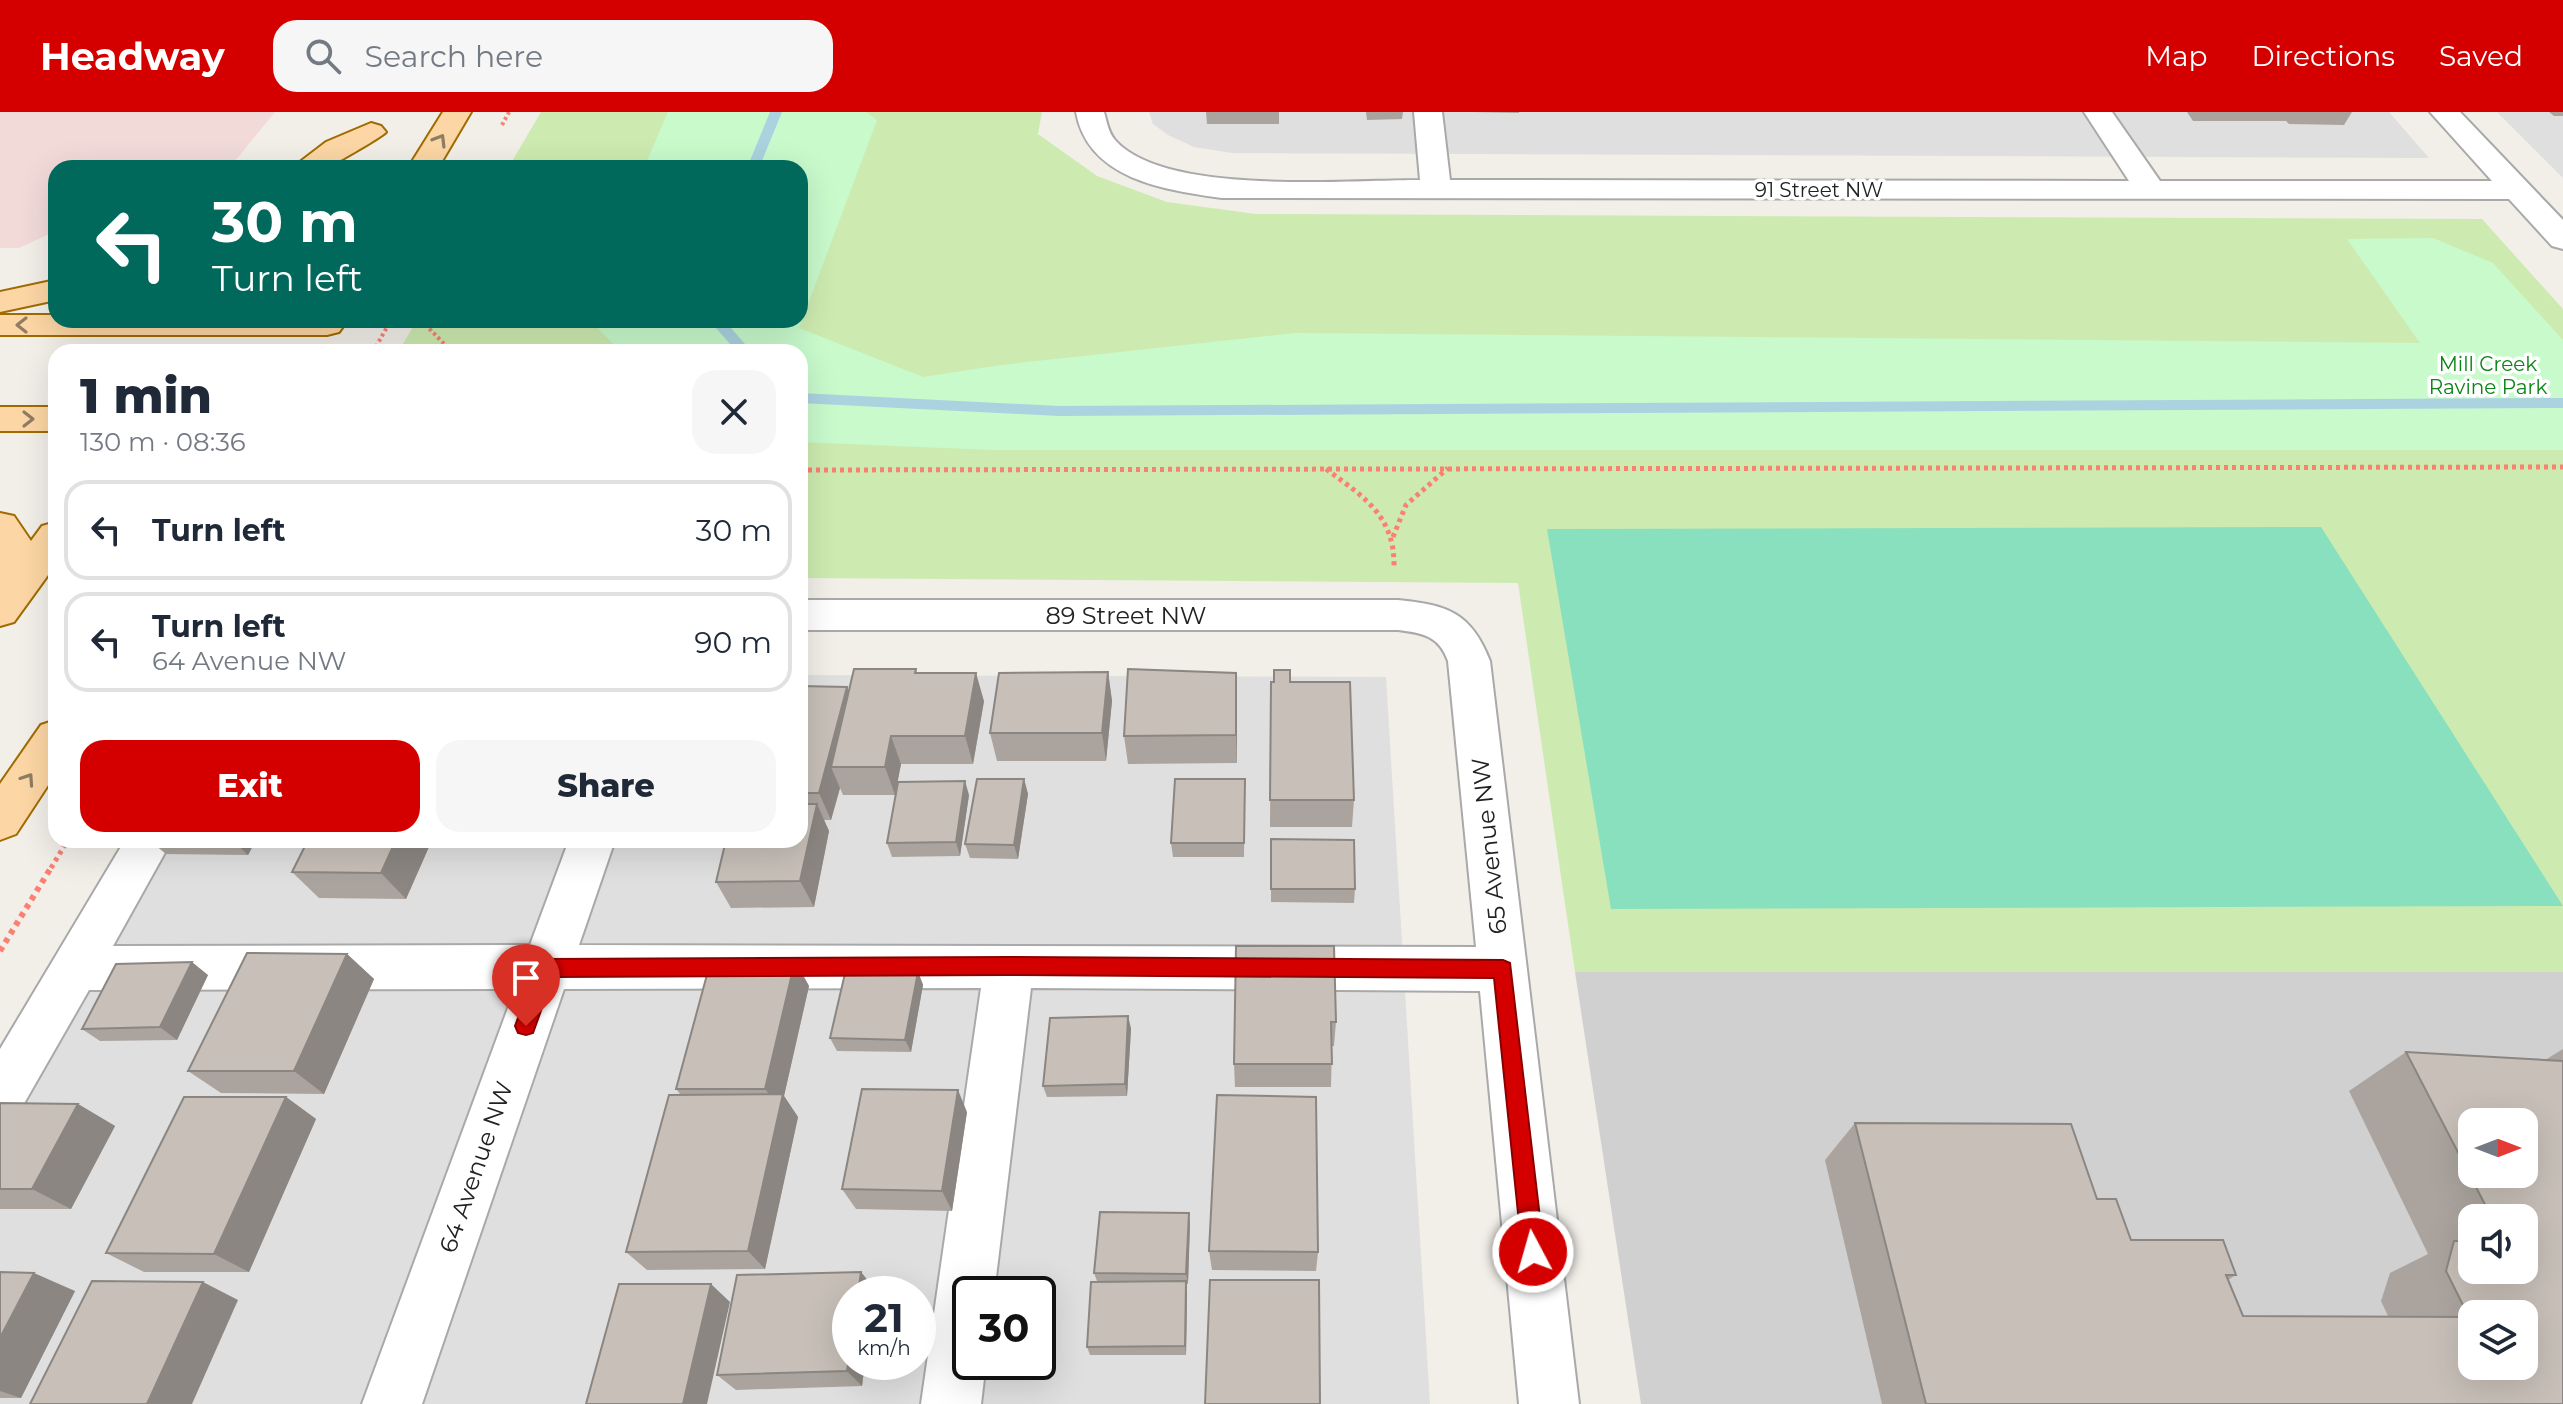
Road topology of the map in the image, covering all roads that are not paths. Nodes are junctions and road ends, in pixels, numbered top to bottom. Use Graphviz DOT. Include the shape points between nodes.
graph roads {
  1 [pos="457,112"];
  2 [pos="1090,112"];
  3 [pos="1428,112"];
  4 [pos="2098,112"];
  5 [pos="2444,112"];
  6 [pos="379,122"];
  7 [pos="319,160"];
  8 [pos="348,160"];
  9 [pos="428,160"];
  10 [pos="1436,189"];
  11 [pos="2151,190"];
  12 [pos="2517,190"];
  13 [pos="2563,239"];
  14 [pos="48,292"];
  15 [pos="0,302"];
  16 [pos="0,325"];
  17 [pos="48,327"];
  18 [pos="89,328"];
  19 [pos="207,332"];
  20 [pos="322,332"];
  21 [pos="0,419"];
  22 [pos="48,419"];
  23 [pos="0,526"];
  24 [pos="48,547"];
  25 [pos="5,605"];
  26 [pos="808,615"];
  27 [pos="1450,627"];
  28 [pos="48,749"];
  29 [pos="0,821"];
  30 [pos="144,848"];
  31 [pos="589,848"];
  32 [pos="1009,966"];
  33 [pos="74,968"];
  34 [pos="546,968"];
  35 [pos="1503,969"];
  36 [pos="0,1097"];
  37 [pos="392,1404"];
  38 [pos="951,1404"];
  39 [pos="1549,1404"];
  9 -- 1 [label="main road, one-way"];
  2 -- 10 [label="street, 91 Street NW" via="1098,140 1126,163 1168,180 1222,189"];
  3 -- 10 [label="street"];
  4 -- 11 [label="street"];
  5 -- 12 [label="street"];
  6 -- 7 [label="main road"];
  6 -- 8 [label="main road"];
  10 -- 11 [label="street, 91 Street NW"];
  11 -- 12 [label="street, 91 Street NW"];
  12 -- 13 [label="street"];
  14 -- 15 [label="main road"];
  17 -- 16 [label="main road, one-way"];
  19 -- 18 [label="main road, one-way"];
  19 -- 20 [label="main road"];
  21 -- 22 [label="main road, one-way"];
  23 -- 25 [label="main road" via="12,540"];
  24 -- 25 [label="main road"];
  26 -- 27 [label="street, 89 Street NW" via="1398,615"];
  27 -- 35 [label="street, 65 Avenue NW" via="1463,641 1469,661"];
  29 -- 28 [label="main road, one-way"];
  30 -- 33 [label="street"];
  31 -- 34 [label="street, 64 Avenue NW"];
  32 -- 34 [label="street"];
  32 -- 35 [label="street"];
  32 -- 38 [label="street"];
  33 -- 34 [label="street"];
  33 -- 36 [label="street"];
  34 -- 37 [label="street, 64 Avenue NW"];
  35 -- 39 [label="street, 65 Avenue NW"];
}
